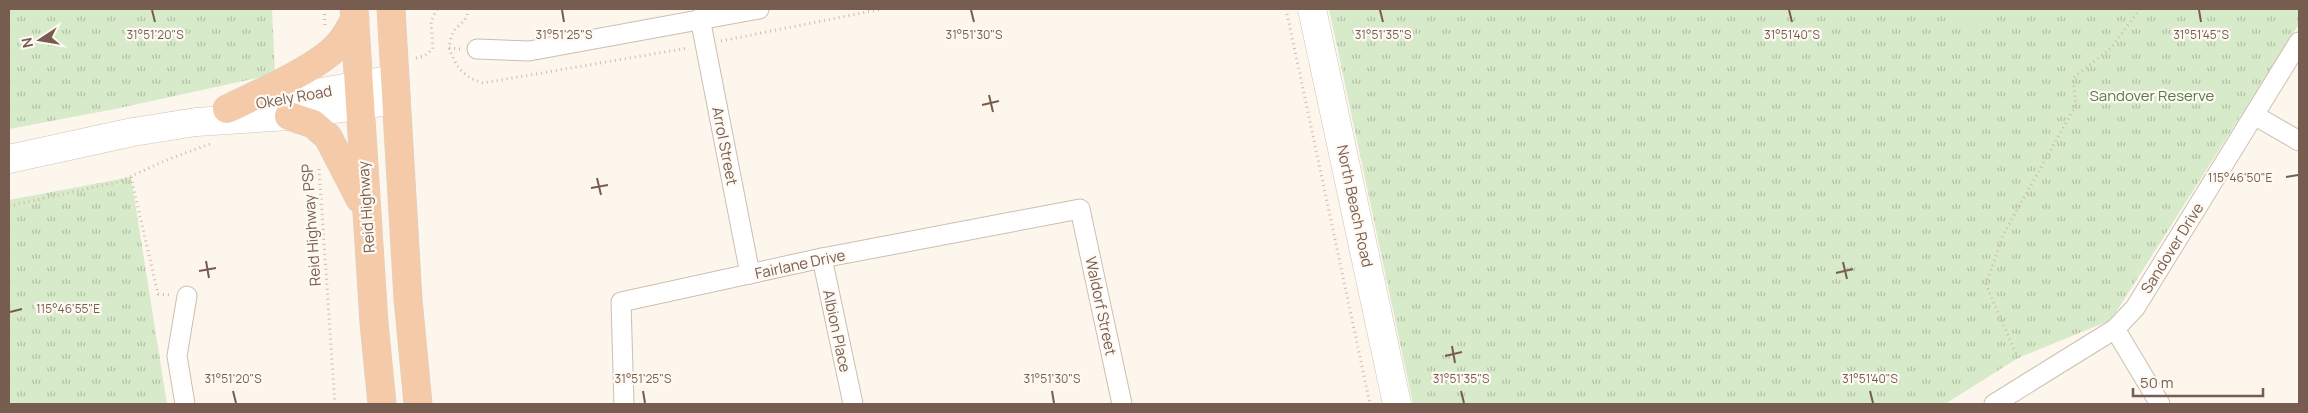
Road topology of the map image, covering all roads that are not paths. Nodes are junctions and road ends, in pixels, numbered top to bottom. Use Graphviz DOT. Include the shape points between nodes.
graph roads {
  1 [pos="391,9"];
  2 [pos="759,9"];
  3 [pos="1295,9"];
  4 [pos="1312,9"];
  5 [pos="355,14"];
  6 [pos="700,18"];
  7 [pos="2299,42"];
  8 [pos="477,49"];
  9 [pos="395,90"];
  10 [pos="359,96"];
  11 [pos="227,109"];
  12 [pos="2254,115"];
  13 [pos="289,116"];
  14 [pos="196,122"];
  15 [pos="2299,141"];
  16 [pos="9,160"];
  17 [pos="1080,209"];
  18 [pos="366,212"];
  19 [pos="822,258"];
  20 [pos="750,274"];
  21 [pos="187,296"];
  22 [pos="2115,329"];
  23 [pos="185,404"];
  24 [pos="382,404"];
  25 [pos="418,404"];
  26 [pos="624,404"];
  27 [pos="853,404"];
  28 [pos="1122,404"];
  29 [pos="1380,404"];
  30 [pos="1397,404"];
  31 [pos="1994,404"];
  32 [pos="2160,404"];
  1 -- 9 [label="highway"];
  2 -- 6 [label="street"];
  3 -- 29 [label="main road, North Beach Road"];
  4 -- 30 [label="main road, North Beach Road"];
  5 -- 10 [label="highway, Reid Highway"];
  5 -- 11 [label="highway" via="338,46 280,83"];
  6 -- 8 [label="street" via="529,51"];
  6 -- 20 [label="street, Arrol Street"];
  7 -- 12 [label="street, Sandover Drive"];
  9 -- 10 [label="main road, Okely Road"];
  9 -- 25 [label="highway"];
  10 -- 11 [label="main road, Okely Road"];
  10 -- 13 [label="main road, Okely Road"];
  10 -- 18 [label="highway, Reid Highway"];
  11 -- 14 [label="main road, Okely Road"];
  12 -- 15 [label="street"];
  12 -- 22 [label="street, Sandover Drive" via="2135,308"];
  13 -- 14 [label="main road, Okely Road"];
  13 -- 18 [label="highway" via="313,124 328,137"];
  14 -- 16 [label="main road, Okely Road" via="133,132"];
  17 -- 19 [label="street, Fairlane Drive"];
  17 -- 28 [label="street, Waldorf Street"];
  18 -- 24 [label="highway, Reid Highway"];
  19 -- 20 [label="street, Fairlane Drive"];
  19 -- 27 [label="street, Albion Place"];
  20 -- 26 [label="street, Fairlane Drive" via="621,302"];
  21 -- 23 [label="street" via="177,356"];
  22 -- 31 [label="street, Sandover Drive"];
  22 -- 32 [label="street"];
}
